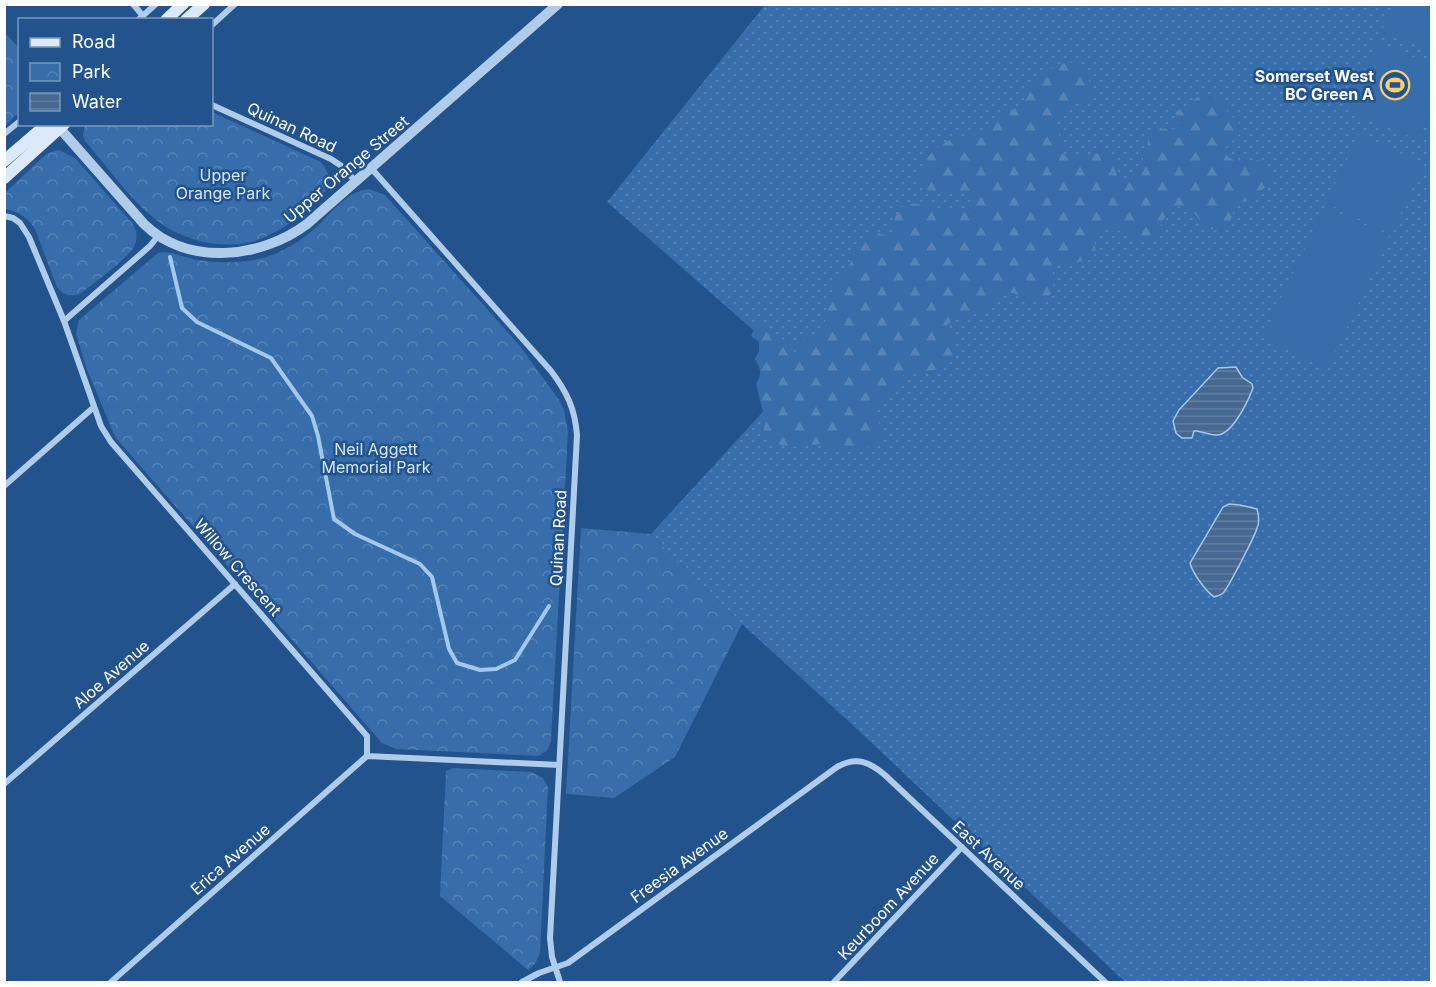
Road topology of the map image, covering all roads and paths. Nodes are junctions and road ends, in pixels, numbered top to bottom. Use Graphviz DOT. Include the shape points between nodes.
graph roads {
  1 [pos="133,4"];
  2 [pos="156,4"];
  3 [pos="183,4"];
  4 [pos="204,4"];
  5 [pos="235,4"];
  6 [pos="558,4"];
  7 [pos="141,17"];
  8 [pos="168,18"];
  9 [pos="188,18"];
  10 [pos="213,24"];
  11 [pos="213,105"];
  12 [pos="18,123"];
  13 [pos="45,126"];
  14 [pos="60,126"];
  15 [pos="4,134"];
  16 [pos="4,161"];
  17 [pos="371,168"];
  18 [pos="4,178"];
  19 [pos="355,181"];
  20 [pos="4,216"];
  21 [pos="158,236"];
  22 [pos="64,321"];
  23 [pos="94,407"];
  24 [pos="4,486"];
  25 [pos="235,584"];
  26 [pos="367,756"];
  27 [pos="849,762"];
  28 [pos="560,765"];
  29 [pos="4,783"];
  30 [pos="962,847"];
  31 [pos="556,968"];
  32 [pos="111,982"];
  33 [pos="522,982"];
  34 [pos="561,982"];
  35 [pos="834,982"];
  36 [pos="1105,982"];
  1 -- 7 [label="street"];
  2 -- 7 [label="street"];
  3 -- 8 [label="main road"];
  4 -- 9 [label="main road"];
  5 -- 10 [label="street"];
  6 -- 17 [label="street, Upper Orange Street"];
  11 -- 19 [label="street, Quinan Road" via="331,159"];
  12 -- 15 [label="street"];
  13 -- 16 [label="main road"];
  14 -- 18 [label="main road"];
  14 -- 21 [label="street, Upper Orange Street" via="144,225"];
  17 -- 19 [label="street, Upper Orange Street"];
  17 -- 28 [label="street, Quinan Road" via="551,371 573,408 577,435"];
  19 -- 21 [label="street, Upper Orange Street" via="296,232 264,247 236,253 206,251 176,245"];
  20 -- 22 [label="street, Willow Crescent" via="24,227"];
  21 -- 22 [label="street"];
  22 -- 23 [label="street, Willow Crescent"];
  23 -- 24 [label="street"];
  23 -- 25 [label="street, Willow Crescent" via="111,442"];
  25 -- 26 [label="street, Willow Crescent" via="367,736"];
  25 -- 29 [label="street, Aloe Avenue"];
  26 -- 28 [label="street"];
  26 -- 32 [label="street, Erica Avenue"];
  27 -- 30 [label="street, East Avenue" via="860,761 875,767"];
  27 -- 31 [label="street, Freesia Avenue"];
  28 -- 31 [label="street, Quinan Road" via="550,938"];
  30 -- 35 [label="street, Keurboom Avenue"];
  30 -- 36 [label="street, East Avenue"];
  31 -- 33 [label="street, Freesia Avenue"];
  31 -- 34 [label="street, Quinan Road"];
}
